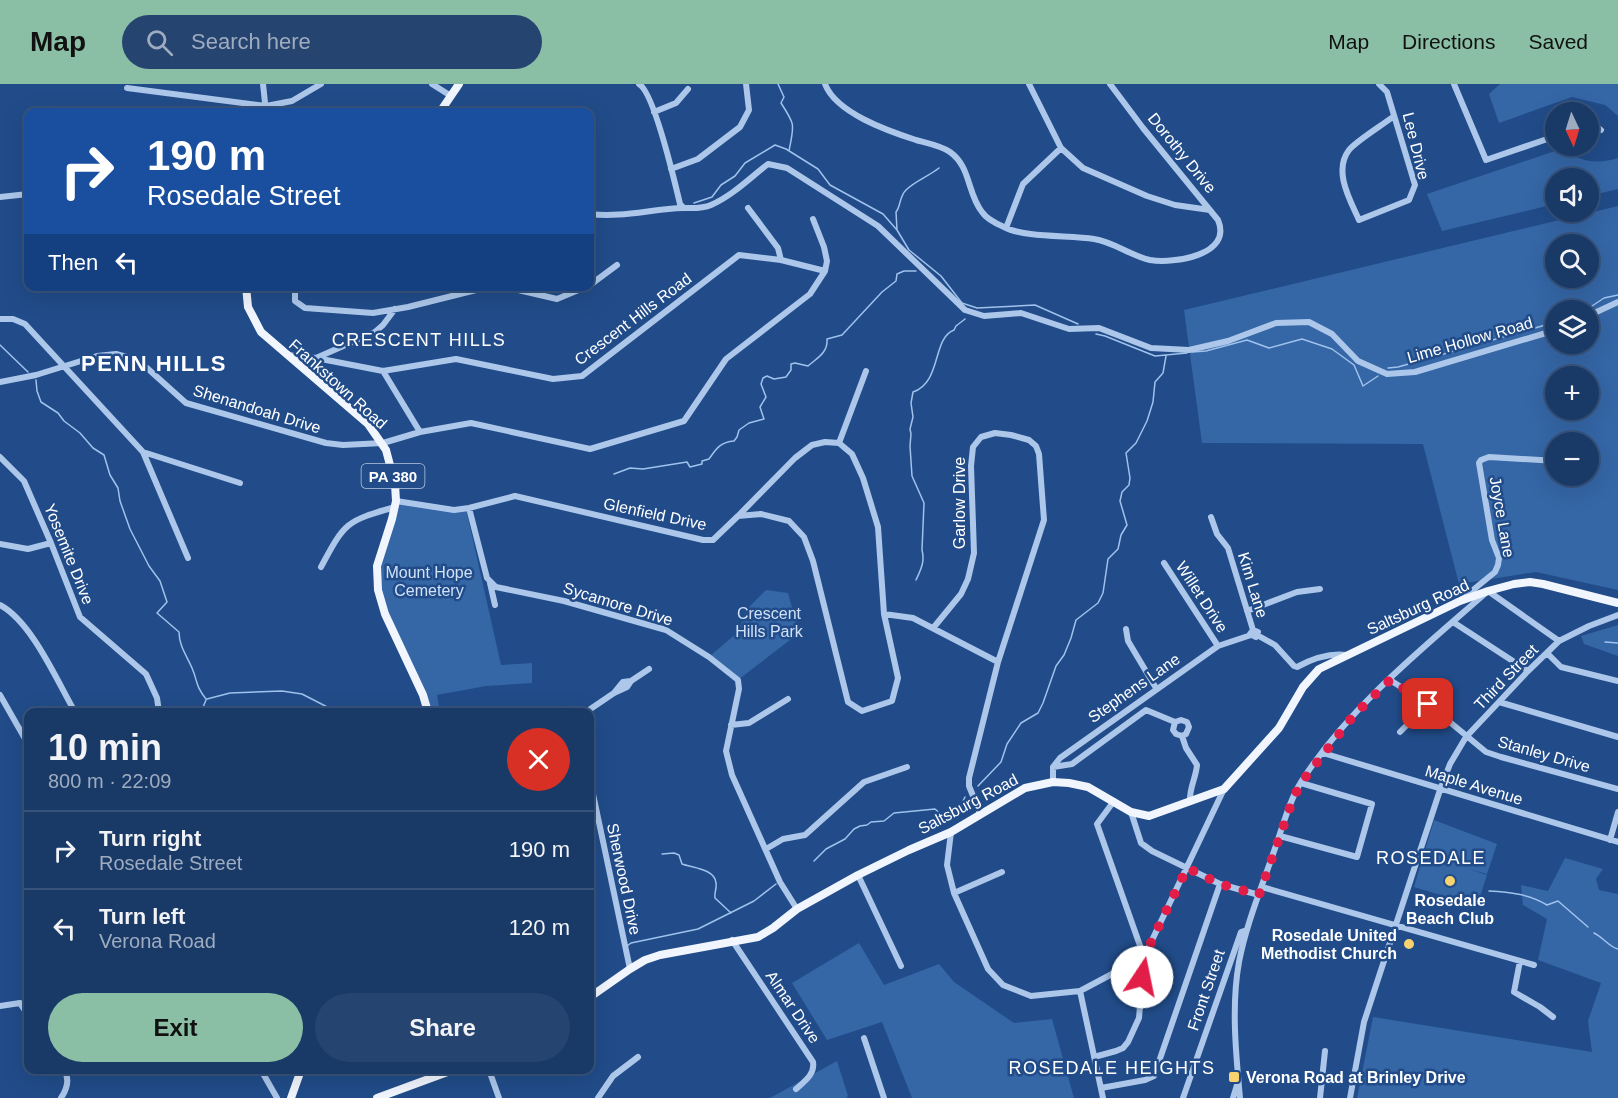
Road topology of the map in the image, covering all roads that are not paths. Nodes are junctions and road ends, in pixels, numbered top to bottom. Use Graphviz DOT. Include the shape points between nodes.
graph roads {
  1 [pos="263,84"];
  2 [pos="321,84"];
  3 [pos="432,84"];
  4 [pos="459,84"];
  5 [pos="639,84"];
  6 [pos="746,84"];
  7 [pos="825,84"];
  8 [pos="1029,84"];
  9 [pos="1110,84"];
  10 [pos="1379,84"];
  11 [pos="1454,84"];
  12 [pos="127,87"];
  13 [pos="688,89"];
  14 [pos="451,96"];
  15 [pos="260,108"];
  16 [pos="266,108"];
  17 [pos="269,108"];
  18 [pos="443,108"];
  19 [pos="654,111"];
  20 [pos="1394,116"];
  21 [pos="1545,140"];
  22 [pos="1060,148"];
  23 [pos="671,169"];
  24 [pos="24,194"];
  25 [pos="0,197"];
  26 [pos="684,208"];
  27 [pos="748,208"];
  28 [pos="1211,210"];
  29 [pos="594,214"];
  30 [pos="813,219"];
  31 [pos="1006,228"];
  32 [pos="781,260"];
  33 [pos="617,265"];
  34 [pos="825,271"];
  35 [pos="594,282"];
  36 [pos="246,291"];
  37 [pos="295,291"];
  38 [pos="471,291"];
  39 [pos="530,291"];
  40 [pos="577,291"];
  41 [pos="1618,302"];
  42 [pos="395,309"];
  43 [pos="1599,311"];
  44 [pos="374,313"];
  45 [pos="0,319"];
  46 [pos="380,327"];
  47 [pos="1545,333"];
  48 [pos="287,355"];
  49 [pos="316,358"];
  50 [pos="63,366"];
  51 [pos="383,371"];
  52 [pos="866,371"];
  53 [pos="0,382"];
  54 [pos="420,432"];
  55 [pos="382,443"];
  56 [pos="839,443"];
  57 [pos="143,452"];
  58 [pos="0,457"];
  59 [pos="1545,460"];
  60 [pos="240,483"];
  61 [pos="395,504"];
  62 [pos="469,508"];
  63 [pos="738,516"];
  64 [pos="1211,517"];
  65 [pos="51,543"];
  66 [pos="0,544"];
  67 [pos="188,558"];
  68 [pos="1164,563"];
  69 [pos="321,567"];
  70 [pos="490,582"];
  71 [pos="1320,589"];
  72 [pos="1488,591"];
  73 [pos="1460,601"];
  74 [pos="1618,603"];
  75 [pos="495,604"];
  76 [pos="0,605"];
  77 [pos="1247,611"];
  78 [pos="884,614"];
  79 [pos="1618,615"];
  80 [pos="1453,622"];
  81 [pos="934,627"];
  82 [pos="1126,629"];
  83 [pos="1253,633"];
  84 [pos="1559,642"];
  85 [pos="1218,646"];
  86 [pos="1547,653"];
  87 [pos="1347,655"];
  88 [pos="998,663"];
  89 [pos="649,669"];
  90 [pos="1527,671"];
  91 [pos="1390,680"];
  92 [pos="1618,681"];
  93 [pos="1156,688"];
  94 [pos="0,695"];
  95 [pos="788,699"];
  96 [pos="1499,702"];
  97 [pos="1428,704"];
  98 [pos="73,708"];
  99 [pos="159,708"];
  100 [pos="427,708"];
  101 [pos="592,708"];
  102 [pos="1175,722"];
  103 [pos="731,725"];
  104 [pos="1400,732"];
  105 [pos="1182,736"];
  106 [pos="24,737"];
  107 [pos="1466,737"];
  108 [pos="1618,737"];
  109 [pos="1323,753"];
  110 [pos="907,767"];
  111 [pos="1053,767"];
  112 [pos="1053,782"];
  113 [pos="1301,783"];
  114 [pos="1224,789"];
  115 [pos="1618,789"];
  116 [pos="1440,790"];
  117 [pos="594,799"];
  118 [pos="1114,801"];
  119 [pos="1190,802"];
  120 [pos="1131,812"];
  121 [pos="1618,812"];
  122 [pos="980,813"];
  123 [pos="951,832"];
  124 [pos="1280,836"];
  125 [pos="1610,840"];
  126 [pos="1618,842"];
  127 [pos="766,849"];
  128 [pos="1187,868"];
  129 [pos="1002,872"];
  130 [pos="858,875"];
  131 [pos="1220,884"];
  132 [pos="1262,887"];
  133 [pos="954,893"];
  134 [pos="1259,895"];
  135 [pos="797,909"];
  136 [pos="1396,926"];
  137 [pos="1247,930"];
  138 [pos="732,940"];
  139 [pos="1144,957"];
  140 [pos="1520,961"];
  141 [pos="1534,964"];
  142 [pos="901,966"];
  143 [pos="630,969"];
  144 [pos="1080,992"];
  145 [pos="594,994"];
  146 [pos="0,1006"];
  147 [pos="24,1009"];
  148 [pos="1554,1017"];
  149 [pos="864,1038"];
  150 [pos="1325,1051"];
  151 [pos="638,1057"];
  152 [pos="1094,1057"];
  153 [pos="67,1074"];
  154 [pos="263,1074"];
  155 [pos="300,1074"];
  156 [pos="443,1074"];
  157 [pos="490,1074"];
  158 [pos="1239,1081"];
  159 [pos="1101,1088"];
  160 [pos="796,1089"];
  161 [pos="389,1096"];
  162 [pos="883,1097"];
  163 [pos="62,1098"];
  164 [pos="277,1098"];
  165 [pos="291,1098"];
  166 [pos="376,1098"];
  167 [pos="499,1098"];
  168 [pos="597,1098"];
  169 [pos="1103,1098"];
  170 [pos="1183,1098"];
  171 [pos="1233,1098"];
  172 [pos="1240,1098"];
  173 [pos="1320,1098"];
  174 [pos="1350,1098"];
  1 -- 16 [label="street"];
  2 -- 17 [label="street" via="292,101"];
  3 -- 14 [label="street"];
  4 -- 14 [label="main road"];
  5 -- 19 [label="street"];
  6 -- 23 [label="street" via="749,110 740,127 698,159"];
  7 -- 31 [label="street" via="842,106 873,123 948,150 964,165 983,214"];
  8 -- 22 [label="street"];
  9 -- 28 [label="street, Dorothy Drive"];
  10 -- 20 [label="street, Lee Drive" via="1387,92"];
  11 -- 21 [label="street" via="1486,160"];
  12 -- 15 [label="street"];
  13 -- 19 [label="street" via="676,103"];
  14 -- 18 [label="main road"];
  19 -- 23 [label="street"];
  20 -- 20 [label="street, Lee Drive" via="1415,185 1409,200 1359,220 1342,174 1349,150"];
  22 -- 28 [label="street" via="1083,168 1147,196"];
  22 -- 31 [label="street" via="1023,184"];
  23 -- 26 [label="street"];
  24 -- 25 [label="street"];
  26 -- 29 [label="street, Lime Hollow Road"];
  26 -- 47 [label="street, Lime Hollow Road" via="709,206 768,164 787,168 878,226 965,310 984,316 1021,313 1069,329 1099,327 1151,348 1188,350 1276,324 1309,322 1332,334 1358,361 1387,374 1415,372"];
  27 -- 32 [label="street" via="778,248"];
  28 -- 31 [label="street" via="1221,227 1219,241 1209,251 1163,261 1139,257 1098,239"];
  30 -- 34 [label="street" via="824,247"];
  32 -- 34 [label="street, Crescent Hills Road"];
  32 -- 51 [label="street, Crescent Hills Road" via="740,255 582,376 553,379 456,359"];
  33 -- 35 [label="street"];
  34 -- 54 [label="street, Shenandoah Drive" via="810,294 726,359 684,421 590,449 471,423"];
  36 -- 48 [label="main road, Frankstown Road / PA 380" via="255,324"];
  37 -- 44 [label="street" via="295,301 305,308"];
  38 -- 42 [label="street"];
  39 -- 40 [label="street" via="557,299"];
  41 -- 43 [label="street"];
  42 -- 44 [label="street"];
  42 -- 46 [label="street"];
  44 -- 46 [label="street"];
  45 -- 50 [label="street" via="25,324"];
  46 -- 49 [label="street"];
  48 -- 49 [label="street, Crescent Hills Road"];
  48 -- 55 [label="main road, Frankstown Road / PA 380" via="368,424"];
  49 -- 51 [label="street, Crescent Hills Road"];
  50 -- 53 [label="street, Shenandoah Drive"];
  50 -- 55 [label="street, Shenandoah Drive" via="116,354 147,368 186,403 326,443"];
  50 -- 57 [label="street"];
  51 -- 54 [label="street"];
  52 -- 56 [label="street"];
  54 -- 55 [label="street, Shenandoah Drive"];
  55 -- 61 [label="main road, Frankstown Road / PA 380" via="392,472"];
  56 -- 63 [label="street, Glenfield Drive" via="812,445"];
  56 -- 78 [label="street" via="852,454 878,527"];
  57 -- 60 [label="street"];
  57 -- 67 [label="street"];
  58 -- 65 [label="street, Yosemite Drive" via="24,480"];
  59 -- 73 [label="street, Joyce Lane" via="1489,457 1481,460 1498,565 1495,572"];
  61 -- 62 [label="street, Glenfield Drive"];
  61 -- 69 [label="street" via="344,527"];
  61 -- 100 [label="main road, Frankstown Road / PA 380" via="377,566 378,590"];
  62 -- 63 [label="street, Glenfield Drive" via="515,496 703,540 712,540"];
  62 -- 70 [label="street"];
  63 -- 78 [label="street" via="761,514 789,521 804,537 848,702 862,711 892,701 898,678"];
  64 -- 77 [label="street, Kim Lane" via="1228,548"];
  65 -- 66 [label="street" via="28,549"];
  65 -- 99 [label="street, Yosemite Drive" via="80,617 146,674"];
  68 -- 85 [label="street, Willet Drive"];
  70 -- 75 [label="street"];
  70 -- 103 [label="street, Sycamore Drive" via="496,587 564,601 666,630 738,680"];
  71 -- 77 [label="street" via="1297,592"];
  72 -- 73 [label="main road, Saltsburg Road"];
  72 -- 74 [label="main road, Saltsburg Road" via="1536,583"];
  72 -- 80 [label="street"];
  72 -- 84 [label="street"];
  73 -- 87 [label="main road, Saltsburg Road"];
  76 -- 98 [label="street" via="31,634"];
  77 -- 83 [label="street, Kim Lane"];
  78 -- 81 [label="street" via="913,618"];
  79 -- 84 [label="street, Third Street"];
  80 -- 90 [label="street"];
  80 -- 91 [label="street"];
  81 -- 88 [label="street"];
  81 -- 88 [label="street, Garlow Drive" via="961,594 974,554 973,447 992,432 1029,440 1039,454 1044,520"];
  82 -- 93 [label="street" via="1128,641"];
  83 -- 85 [label="street, Stephens Lane"];
  83 -- 87 [label="street, Kim Lane" via="1275,645 1297,668 1330,655"];
  84 -- 86 [label="street, Third Street"];
  85 -- 93 [label="street, Stephens Lane"];
  86 -- 90 [label="street, Third Street"];
  86 -- 92 [label="street" via="1561,667"];
  87 -- 114 [label="main road, Saltsburg Road" via="1319,669 1303,687 1279,728"];
  88 -- 122 [label="street" via="969,782"];
  89 -- 101 [label="street" via="623,682"];
  90 -- 96 [label="street, Third Street"];
  91 -- 97 [label="street, Stanley Drive"];
  91 -- 109 [label="street"];
  93 -- 111 [label="street, Stephens Lane"];
  94 -- 106 [label="street"];
  95 -- 103 [label="street" via="750,723"];
  96 -- 107 [label="street, Third Street"];
  96 -- 108 [label="street"];
  97 -- 104 [label="street"];
  97 -- 107 [label="street, Stanley Drive"];
  102 -- 105 [label="street" via="1173,730"];
  102 -- 105 [label="street" via="1181,720 1188,725 1188,732"];
  102 -- 111 [label="street" via="1146,710 1072,764"];
  103 -- 127 [label="street, Sycamore Drive" via="726,751 732,775"];
  105 -- 119 [label="street" via="1197,765 1189,789"];
  107 -- 115 [label="street, Stanley Drive" via="1486,752"];
  107 -- 116 [label="street, Third Street"];
  109 -- 113 [label="street"];
  109 -- 116 [label="street, Maple Avenue"];
  110 -- 127 [label="street" via="864,782 805,835 783,839"];
  111 -- 112 [label="street"];
  112 -- 118 [label="main road, Saltsburg Road" via="1088,787"];
  112 -- 122 [label="main road, Saltsburg Road" via="1025,788"];
  113 -- 124 [label="street"];
  113 -- 124 [label="street" via="1372,804 1357,857"];
  114 -- 119 [label="main road, Saltsburg Road"];
  114 -- 128 [label="street"];
  116 -- 125 [label="street, Maple Avenue"];
  116 -- 136 [label="street, Third Street"];
  117 -- 143 [label="street, Sherwood Drive"];
  118 -- 120 [label="main road, Saltsburg Road"];
  118 -- 139 [label="street" via="1097,824"];
  119 -- 120 [label="main road, Saltsburg Road" via="1149,816"];
  120 -- 128 [label="street" via="1141,843"];
  121 -- 125 [label="street"];
  122 -- 123 [label="main road, Saltsburg Road"];
  123 -- 130 [label="main road, Saltsburg Road"];
  123 -- 133 [label="street" via="947,865"];
  124 -- 132 [label="street"];
  125 -- 126 [label="street, Maple Avenue"];
  127 -- 135 [label="street, Sycamore Drive"];
  128 -- 131 [label="street"];
  128 -- 139 [label="street"];
  129 -- 133 [label="street"];
  130 -- 135 [label="main road, Saltsburg Road"];
  130 -- 142 [label="street"];
  131 -- 134 [label="street"];
  131 -- 159 [label="street" via="1154,1076"];
  132 -- 134 [label="street"];
  132 -- 136 [label="street"];
  133 -- 144 [label="street" via="988,969 1003,986 1031,996"];
  134 -- 137 [label="street"];
  135 -- 138 [label="main road, Saltsburg Road" via="758,937"];
  136 -- 140 [label="street"];
  136 -- 174 [label="street, Third Street" via="1364,1022"];
  137 -- 158 [label="street" via="1236,981"];
  137 -- 170 [label="street, Front Street" via="1241,932"];
  138 -- 143 [label="main road, Saltsburg Road" via="660,955"];
  138 -- 160 [label="street, Almar Drive" via="813,1062 810,1076"];
  139 -- 144 [label="street"];
  139 -- 152 [label="street" via="1139,1018 1128,1042 1123,1048"];
  140 -- 141 [label="street"];
  140 -- 148 [label="street" via="1514,992"];
  143 -- 145 [label="main road, Saltsburg Road"];
  144 -- 152 [label="street"];
  146 -- 147 [label="street" via="20,1003"];
  149 -- 162 [label="street"];
  150 -- 173 [label="street"];
  151 -- 168 [label="street" via="613,1076"];
  152 -- 159 [label="street"];
  153 -- 163 [label="street" via="67,1089"];
  154 -- 164 [label="street"];
  155 -- 165 [label="main road"];
  156 -- 161 [label="main road"];
  157 -- 167 [label="street"];
  158 -- 171 [label="street"];
  158 -- 172 [label="street"];
  159 -- 169 [label="street"];
  161 -- 166 [label="main road"];
}
